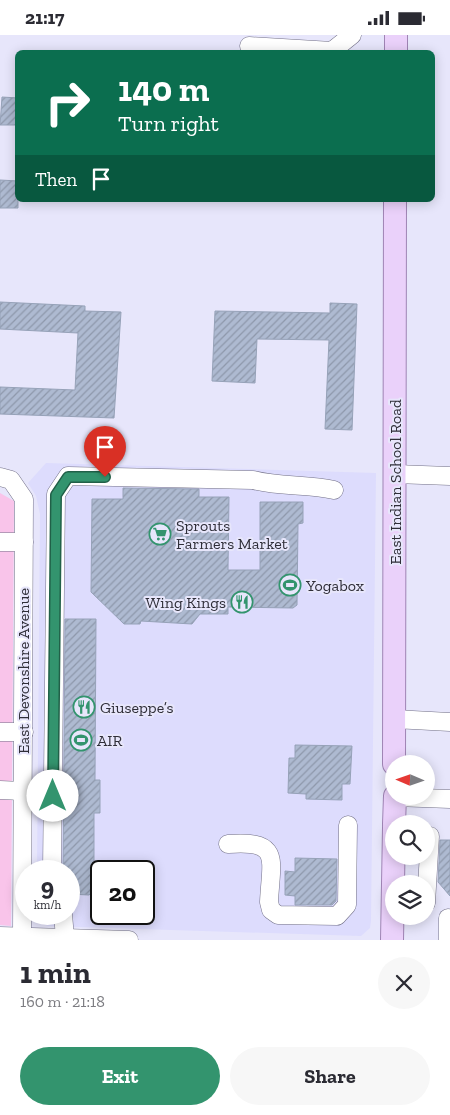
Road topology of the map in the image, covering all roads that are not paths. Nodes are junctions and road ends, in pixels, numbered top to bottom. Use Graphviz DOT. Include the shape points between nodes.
graph roads {
  1 [pos="352,35"];
  2 [pos="396,35"];
  3 [pos="249,46"];
  4 [pos="315,50"];
  5 [pos="333,50"];
  6 [pos="396,50"];
  7 [pos="395,202"];
  8 [pos="394,474"];
  9 [pos="450,476"];
  10 [pos="0,477"];
  11 [pos="334,490"];
  12 [pos="0,542"];
  13 [pos="24,542"];
  14 [pos="394,719"];
  15 [pos="450,722"];
  16 [pos="0,732"];
  17 [pos="24,732"];
  18 [pos="394,755"];
  19 [pos="0,790"];
  20 [pos="22,791"];
  21 [pos="435,798"];
  22 [pos="450,799"];
  23 [pos="348,825"];
  24 [pos="228,844"];
  25 [pos="52,860"];
  26 [pos="448,918"];
  27 [pos="64,925"];
  28 [pos="392,925"];
  29 [pos="0,936"];
  30 [pos="22,936"];
  31 [pos="65,938"];
  32 [pos="129,940"];
  33 [pos="392,940"];
  34 [pos="448,940"];
  1 -- 5 [label="street"];
  2 -- 6 [label="main road"];
  3 -- 4 [label="street"];
  7 -- 8 [label="main road, East Indian School Road"];
  8 -- 9 [label="street"];
  8 -- 14 [label="main road, East Indian School Road"];
  10 -- 13 [label="street, East Devonshire Avenue" via="11,480 24,499"];
  11 -- 25 [label="street" via="315,485 272,485 253,480 68,477 56,495"];
  12 -- 13 [label="street"];
  13 -- 17 [label="street, East Devonshire Avenue"];
  14 -- 15 [label="street"];
  14 -- 18 [label="main road, East Indian School Road"];
  16 -- 17 [label="street"];
  17 -- 20 [label="street, East Devonshire Avenue"];
  19 -- 20 [label="street"];
  20 -- 30 [label="street, East Devonshire Avenue"];
  21 -- 22 [label="street"];
  23 -- 24 [label="street" via="347,905 337,916 278,915 269,902 270,854 255,843"];
  26 -- 34 [label="street"];
  27 -- 31 [label="street"];
  28 -- 33 [label="main road"];
  29 -- 30 [label="street"];
  30 -- 31 [label="street"];
  31 -- 32 [label="street"];
}
